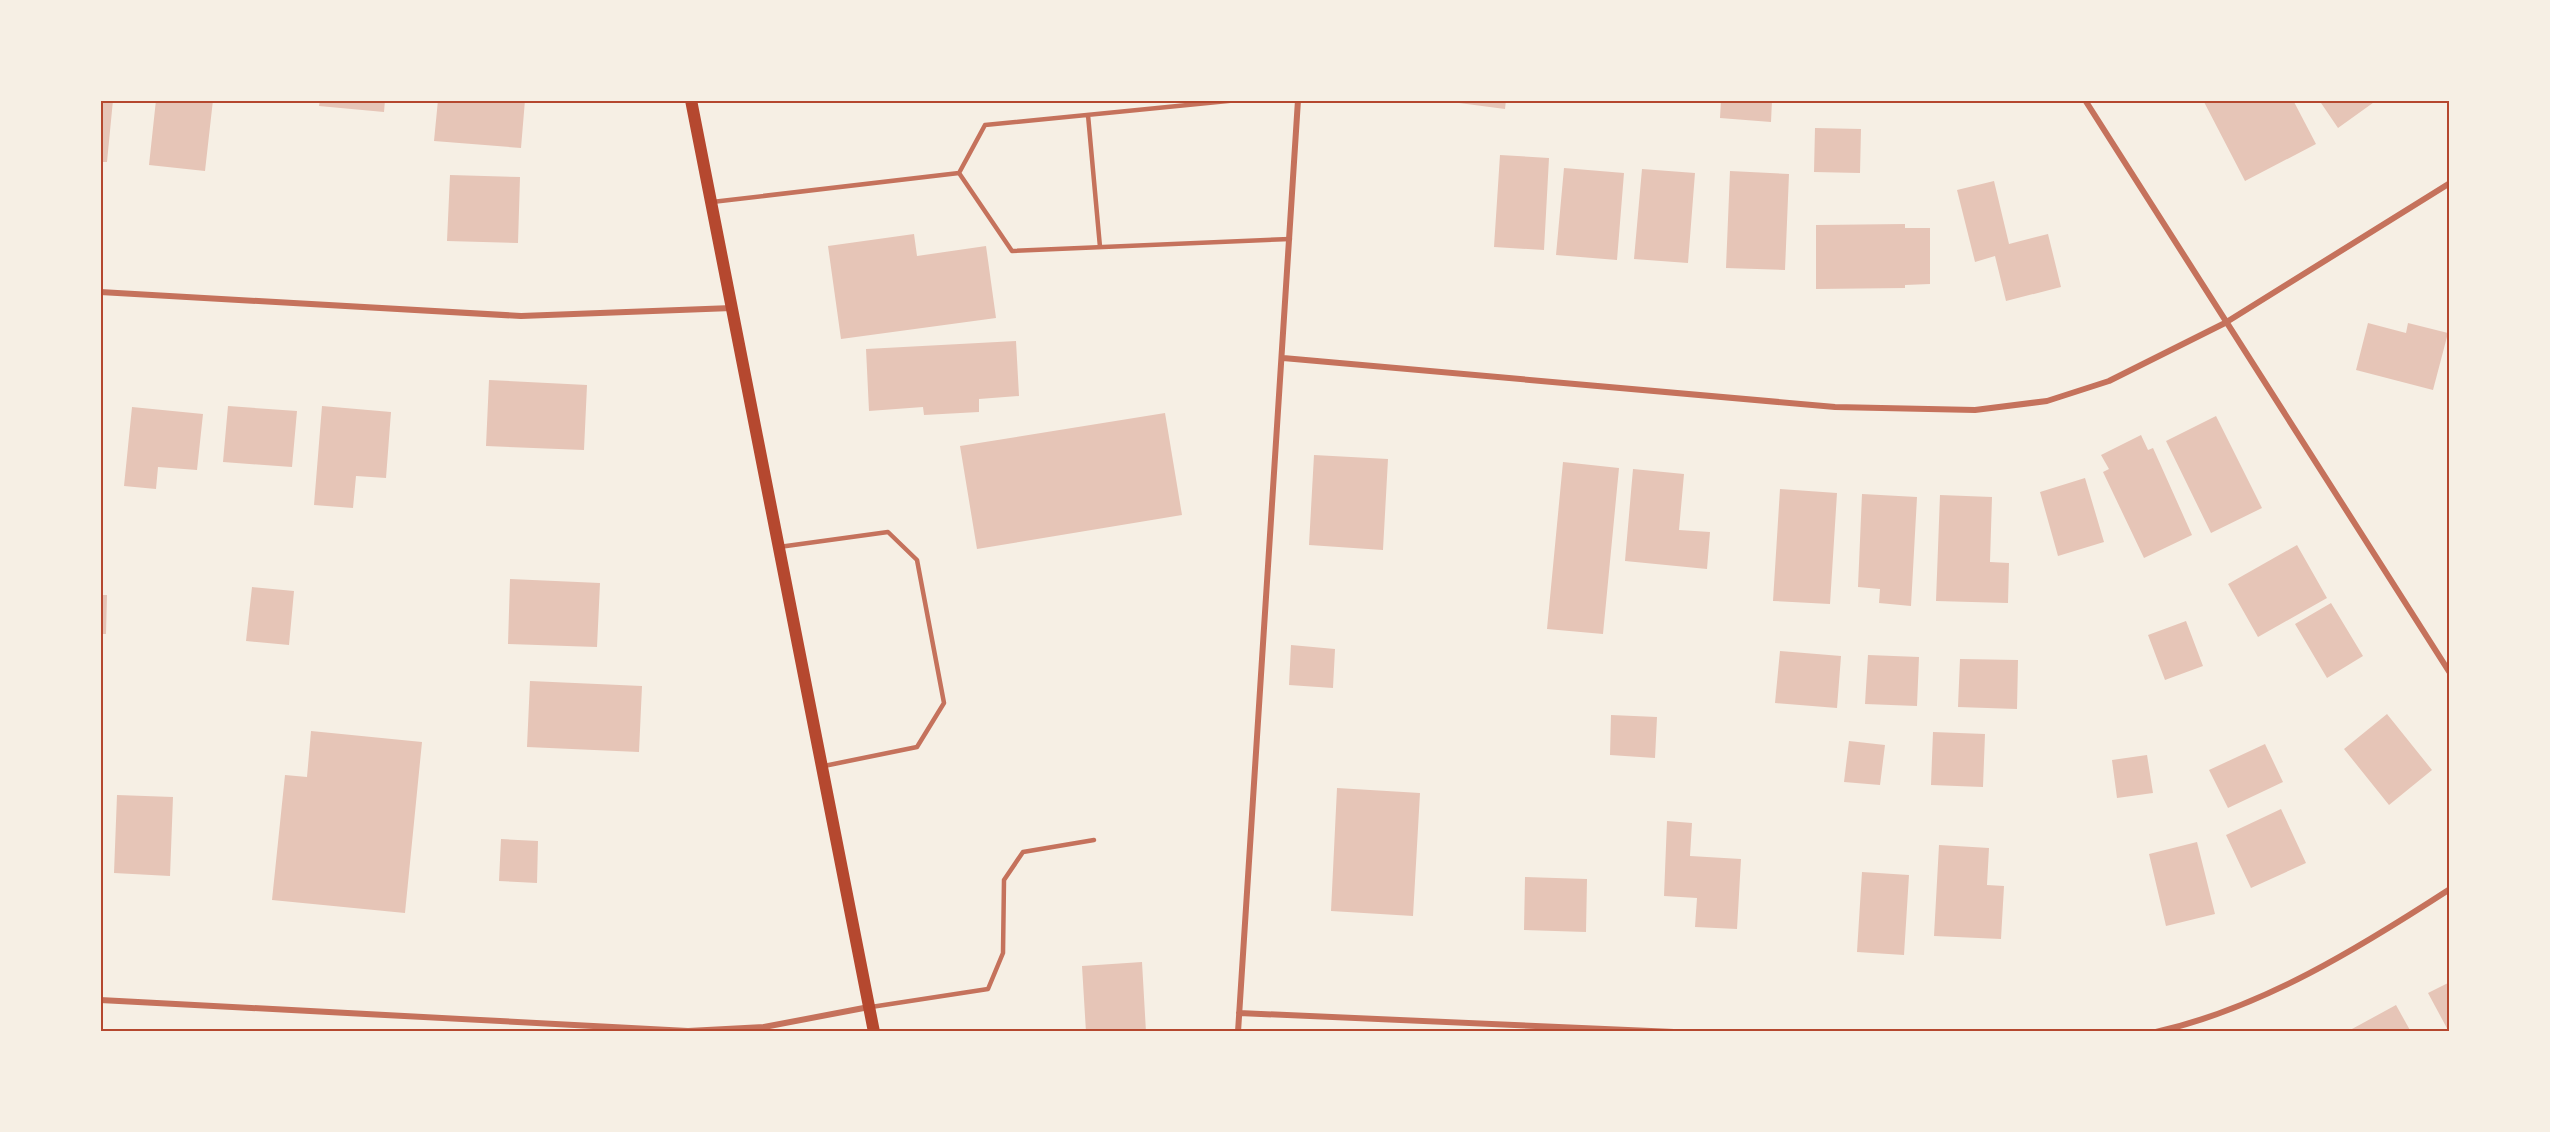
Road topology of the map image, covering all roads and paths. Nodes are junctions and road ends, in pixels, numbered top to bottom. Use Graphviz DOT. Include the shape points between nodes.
graph roads {
  1 [pos="691,100"];
  2 [pos="1238,100"];
  3 [pos="1298,100"];
  4 [pos="2085,100"];
  5 [pos="1088,115"];
  6 [pos="959,173"];
  7 [pos="2450,183"];
  8 [pos="712,202"];
  9 [pos="1290,239"];
  10 [pos="1100,247"];
  11 [pos="100,292"];
  12 [pos="732,308"];
  13 [pos="2225,323"];
  14 [pos="1283,358"];
  15 [pos="779,547"];
  16 [pos="2450,673"];
  17 [pos="822,766"];
  18 [pos="1094,840"];
  19 [pos="2450,889"];
  20 [pos="100,1000"];
  21 [pos="869,1007"];
  22 [pos="1239,1013"];
  23 [pos="874,1032"];
  24 [pos="1238,1032"];
  25 [pos="1674,1032"];
  26 [pos="2156,1032"];
  1 -- 8 [label="main road"];
  2 -- 5 [label="lane"];
  3 -- 9 [label="street"];
  4 -- 13 [label="street"];
  5 -- 6 [label="lane" via="985,125"];
  5 -- 10 [label="lane"];
  6 -- 8 [label="lane"];
  6 -- 10 [label="lane" via="1012,251"];
  7 -- 13 [label="street"];
  8 -- 12 [label="main road"];
  9 -- 10 [label="lane"];
  9 -- 14 [label="street"];
  11 -- 12 [label="street" via="521,316"];
  12 -- 15 [label="main road"];
  13 -- 14 [label="street" via="2109,381 2047,401 1975,410 1835,406"];
  13 -- 16 [label="street"];
  14 -- 22 [label="street"];
  15 -- 17 [label="main road"];
  15 -- 17 [label="lane" via="888,532 917,560 944,703 917,747"];
  17 -- 21 [label="main road"];
  18 -- 21 [label="lane" via="1023,852 1004,880 1003,953 988,989"];
  19 -- 26 [label="street" via="2335,960 2247,1003"];
  20 -- 21 [label="street" via="688,1032 764,1027"];
  21 -- 23 [label="main road"];
  22 -- 24 [label="street"];
  22 -- 25 [label="street"];
}
